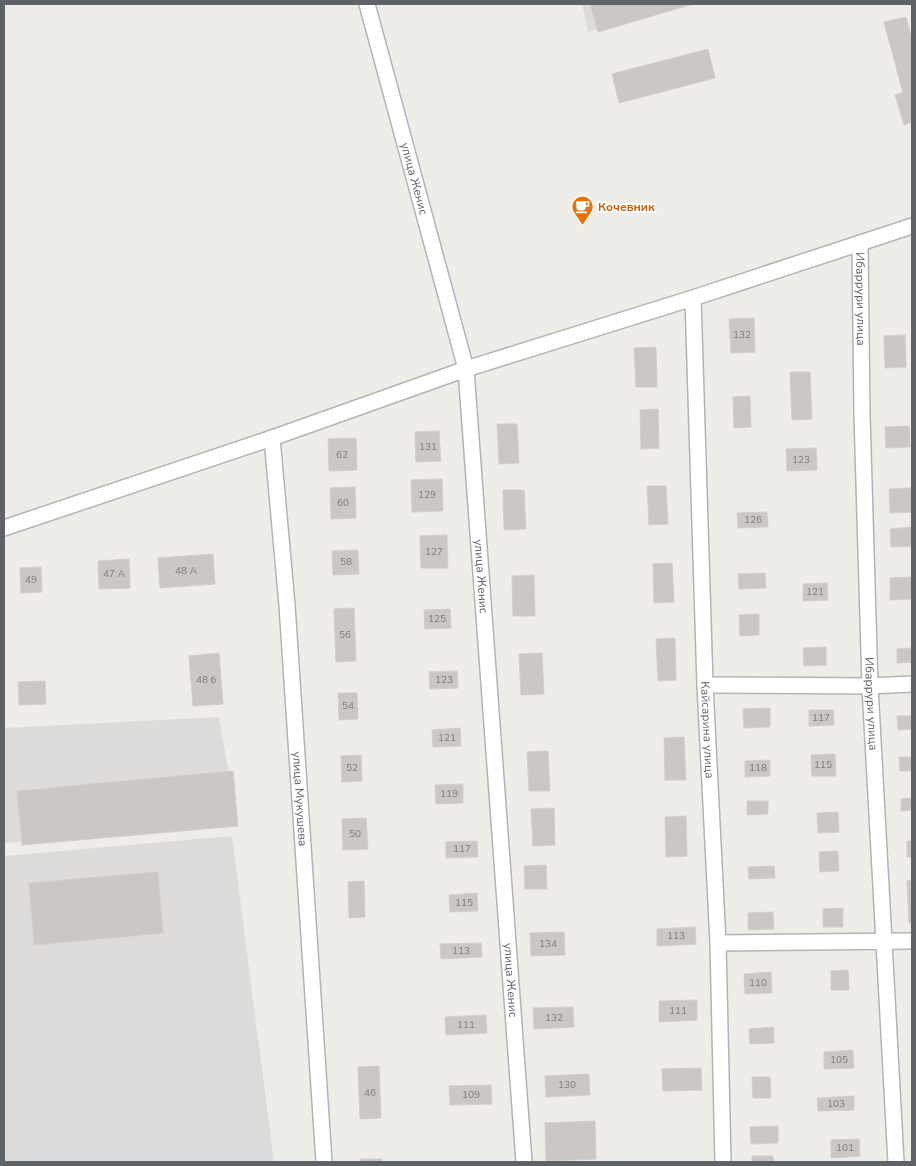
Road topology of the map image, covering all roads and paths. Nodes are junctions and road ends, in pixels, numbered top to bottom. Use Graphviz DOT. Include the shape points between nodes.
graph roads {
  1 [pos="367,4"];
  2 [pos="912,226"];
  3 [pos="860,244"];
  4 [pos="693,298"];
  5 [pos="466,369"];
  6 [pos="272,438"];
  7 [pos="4,528"];
  8 [pos="912,684"];
  9 [pos="705,685"];
  10 [pos="870,686"];
  11 [pos="884,941"];
  12 [pos="912,941"];
  13 [pos="718,943"];
  14 [pos="324,1162"];
  15 [pos="524,1162"];
  16 [pos="723,1162"];
  17 [pos="896,1162"];
  1 -- 5 [label="street, улица Женис"];
  2 -- 3 [label="street"];
  3 -- 4 [label="street"];
  3 -- 10 [label="street, Ибаррури улица"];
  4 -- 5 [label="street"];
  4 -- 9 [label="street, Кайсарина улица"];
  5 -- 6 [label="street"];
  5 -- 15 [label="street, улица Женис"];
  6 -- 7 [label="street"];
  6 -- 14 [label="street, улица Мукушева" via="287,605"];
  8 -- 10 [label="street"];
  9 -- 10 [label="street"];
  9 -- 13 [label="street, Кайсарина улица"];
  10 -- 11 [label="street, Ибаррури улица"];
  11 -- 12 [label="street"];
  11 -- 13 [label="street"];
  11 -- 17 [label="street, Ибаррури улица"];
  13 -- 16 [label="street, Кайсарина улица"];
}
